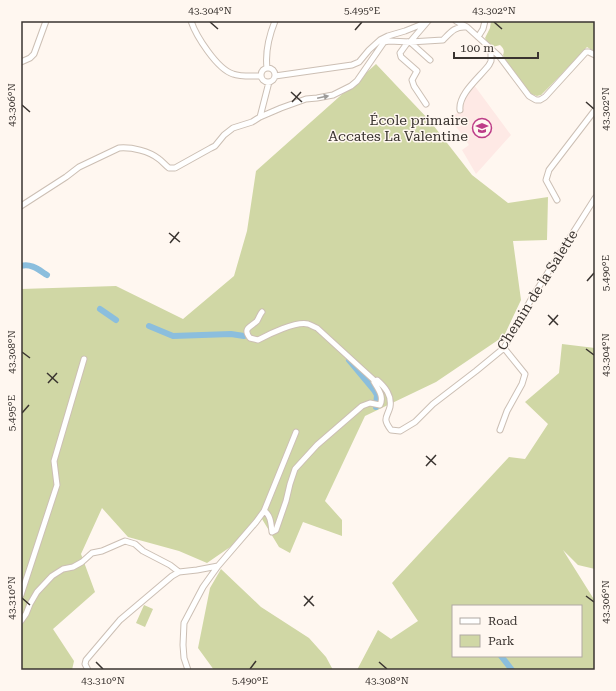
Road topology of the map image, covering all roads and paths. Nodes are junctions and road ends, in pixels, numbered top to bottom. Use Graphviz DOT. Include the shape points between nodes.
graph roads {
  1 [pos="46,21"];
  2 [pos="191,21"];
  3 [pos="275,21"];
  4 [pos="424,21"];
  5 [pos="428,21"];
  6 [pos="456,21"];
  7 [pos="485,21"];
  8 [pos="467,27"];
  9 [pos="478,37"];
  10 [pos="409,42"];
  11 [pos="491,49"];
  12 [pos="595,55"];
  13 [pos="430,60"];
  14 [pos="21,62"];
  15 [pos="359,62"];
  16 [pos="267,68"];
  17 [pos="367,68"];
  18 [pos="261,76"];
  19 [pos="275,76"];
  20 [pos="268,82"];
  21 [pos="426,104"];
  22 [pos="460,110"];
  23 [pos="595,110"];
  24 [pos="260,117"];
  25 [pos="595,198"];
  26 [pos="557,200"];
  27 [pos="21,206"];
  28 [pos="262,312"];
  29 [pos="504,348"];
  30 [pos="84,359"];
  31 [pos="375,381"];
  32 [pos="500,430"];
  33 [pos="296,432"];
  34 [pos="264,511"];
  35 [pos="218,566"];
  36 [pos="179,572"];
  37 [pos="21,595"];
  38 [pos="21,620"];
  39 [pos="88,670"];
  40 [pos="188,670"];
  1 -- 14 [label="street" via="34,54"];
  2 -- 18 [label="street" via="214,61 227,72 242,76"];
  3 -- 16 [label="street" via="268,43"];
  4 -- 15 [label="street" via="405,32 380,40"];
  5 -- 10 [label="street"];
  6 -- 8 [label="street"];
  7 -- 9 [label="street"];
  8 -- 9 [label="street"];
  8 -- 10 [label="street" via="454,29 443,40"];
  9 -- 11 [label="street"];
  10 -- 13 [label="street"];
  10 -- 17 [label="street" via="384,42"];
  10 -- 21 [label="street" via="400,53 401,57 417,72 412,80"];
  11 -- 12 [label="street" via="529,96 536,100 545,97 586,52"];
  11 -- 22 [label="street" via="489,65 464,94"];
  15 -- 17 [label="street"];
  15 -- 19 [label="street"];
  16 -- 18 [label="street" via="262,70"];
  16 -- 19 [label="street" via="273,70"];
  24 -- 17 [label="street, one-way" via="306,99 342,91 358,81"];
  18 -- 20 [label="street"];
  19 -- 20 [label="street"];
  20 -- 24 [label="street"];
  23 -- 26 [label="street" via="549,170 546,180"];
  24 -- 27 [label="street" via="230,130 211,148 175,168 169,168 145,152 119,148 79,167"];
  25 -- 29 [label="street, Chemin de la Salette" via="533,296"];
  28 -- 31 [label="street" via="247,330 250,338 258,340 292,326 308,324 317,328"];
  29 -- 31 [label="street, Chemin de la Salette" via="433,404 415,422 400,431 391,430 386,424 390,406 389,395 386,388"];
  29 -- 32 [label="street" via="525,374"];
  30 -- 37 [label="street" via="54,461 57,485"];
  31 -- 34 [label="street" via="382,396 380,405 370,402 362,406 317,445 295,469 276,530 272,532 268,513"];
  33 -- 34 [label="street"];
  34 -- 35 [label="street"];
  35 -- 36 [label="street"];
  35 -- 40 [label="street" via="203,587 184,623 184,658"];
  36 -- 38 [label="street" via="135,544 125,541 92,553 73,567 63,569 52,576 37,592"];
  36 -- 39 [label="street" via="120,620 86,660"];
}
